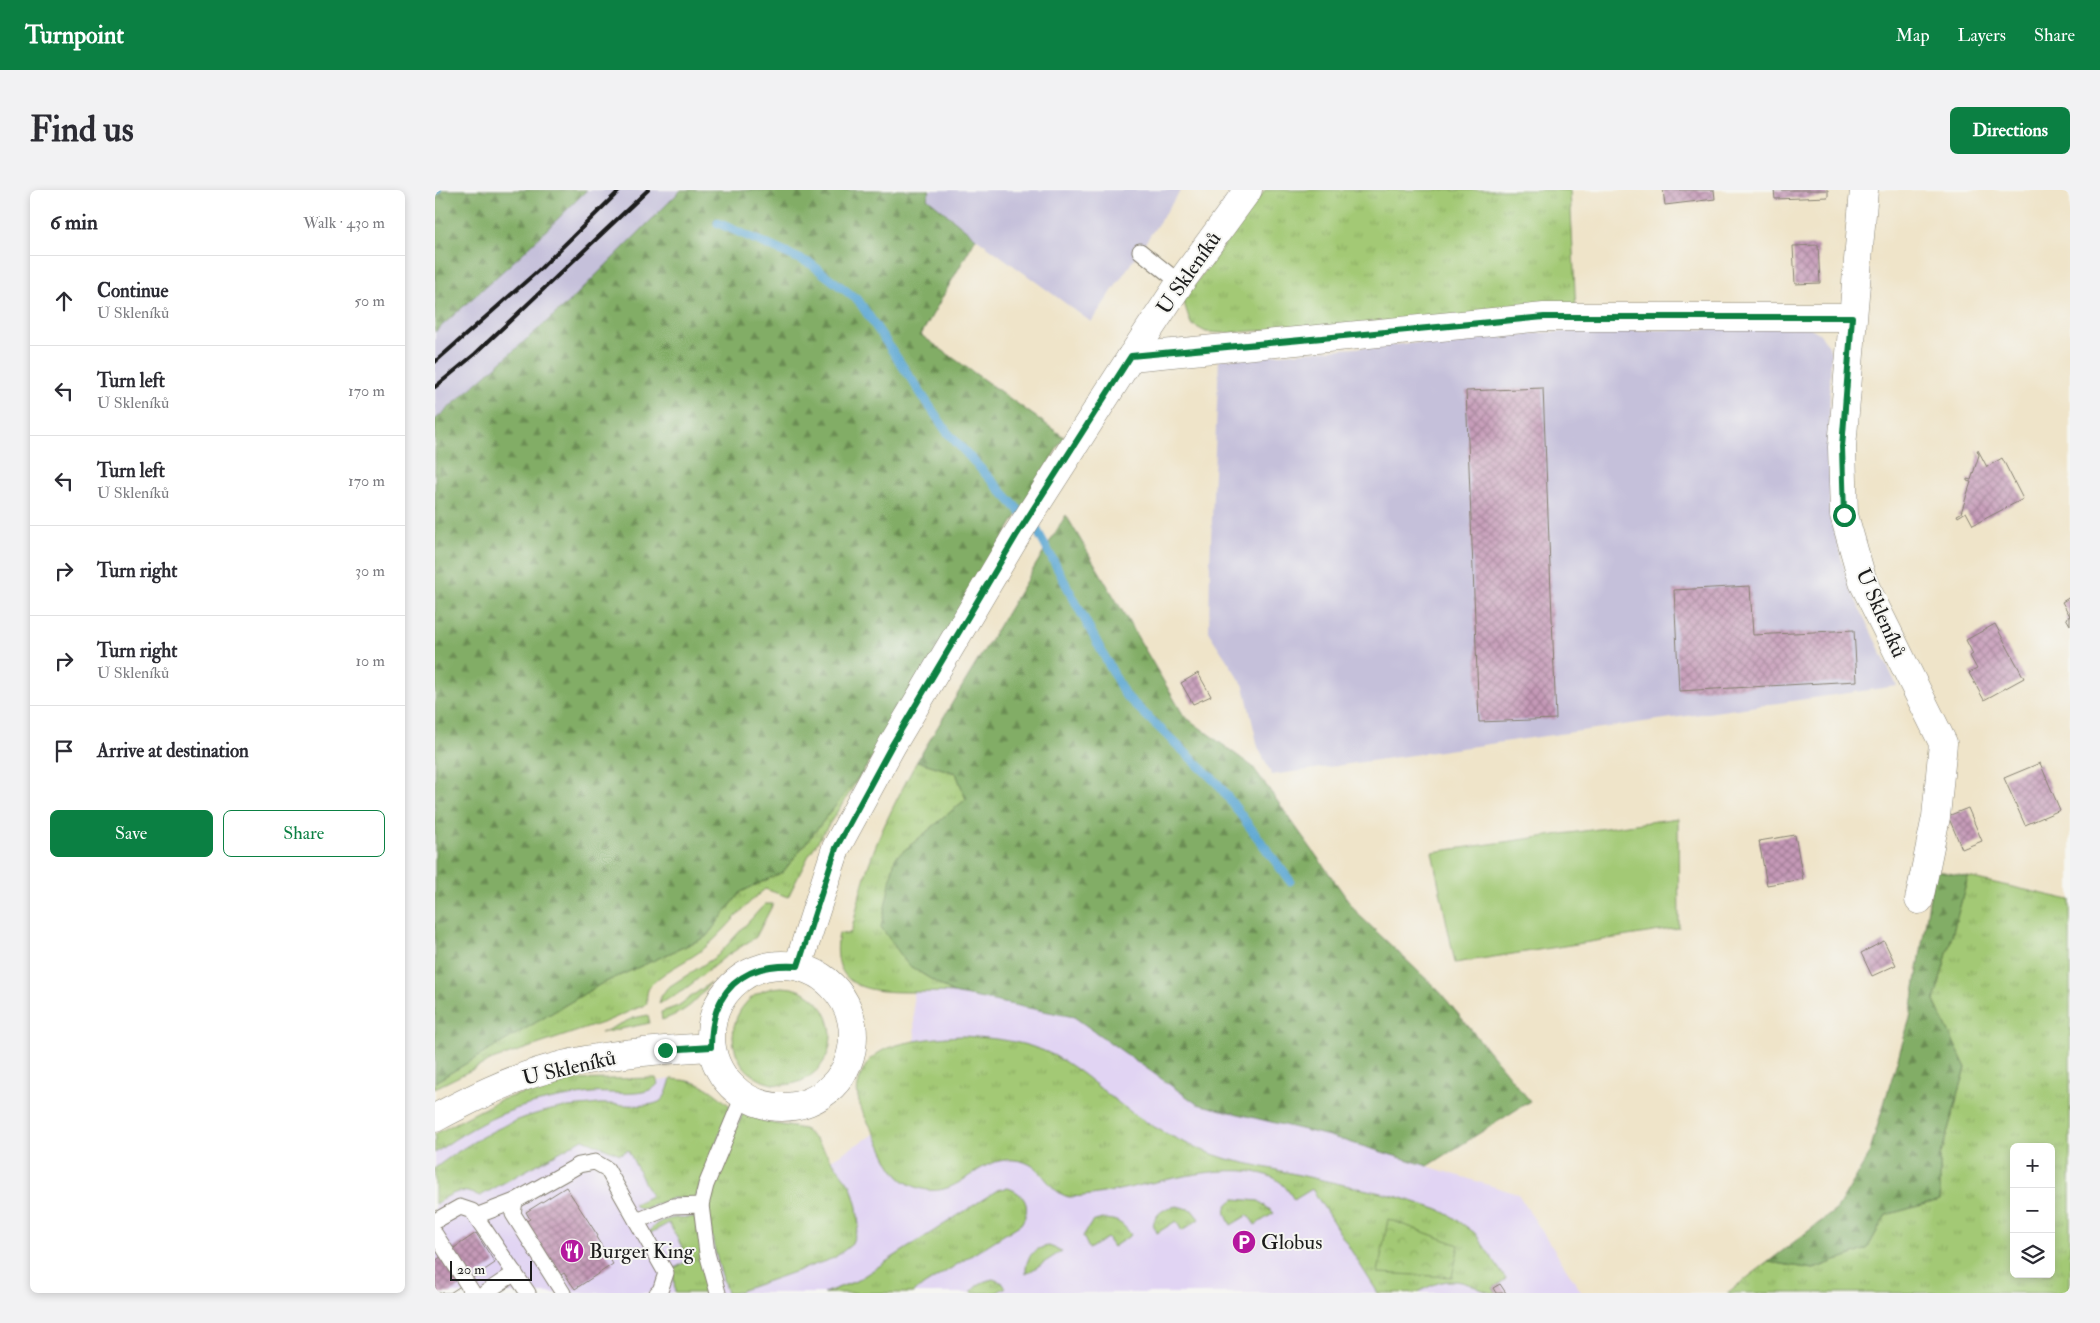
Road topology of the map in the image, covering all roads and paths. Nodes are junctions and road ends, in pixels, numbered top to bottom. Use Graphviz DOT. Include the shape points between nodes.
graph roads {
  1 [pos="1247,190"];
  2 [pos="1864,190"];
  3 [pos="1140,251"];
  4 [pos="1180,284"];
  5 [pos="1852,317"];
  6 [pos="1131,356"];
  7 [pos="1919,900"];
  8 [pos="798,966"];
  9 [pos="711,1047"];
  10 [pos="743,1096"];
  11 [pos="435,1118"];
  12 [pos="515,1201"];
  13 [pos="701,1205"];
  14 [pos="476,1216"];
  15 [pos="435,1221"];
  16 [pos="637,1221"];
  17 [pos="435,1234"];
  18 [pos="515,1273"];
  19 [pos="473,1293"];
  20 [pos="485,1293"];
  21 [pos="529,1293"];
  22 [pos="563,1293"];
  23 [pos="657,1293"];
  24 [pos="718,1293"];
  1 -- 4 [label="street, U Skleníků"];
  2 -- 5 [label="street, U Skleníků"];
  3 -- 4 [label="lane"];
  4 -- 6 [label="street, U Skleníků"];
  5 -- 6 [label="street" via="1544,317"];
  5 -- 7 [label="street, U Skleníků" via="1842,447 1844,515 1863,582 1943,743 1936,817"];
  6 -- 8 [label="street, U Skleníků" via="1016,536 892,745 836,848"];
  8 -- 9 [label="street" via="758,968 733,984 716,1008 711,1027"];
  8 -- 10 [label="street" via="827,981 843,1000 853,1024 850,1058 833,1087 800,1106 761,1105"];
  9 -- 10 [label="street" via="717,1066 728,1083"];
  9 -- 11 [label="street, U Skleníků" via="610,1056 547,1069 485,1092"];
  10 -- 13 [label="lane" via="706,1185"];
  12 -- 14 [label="lane"];
  12 -- 16 [label="lane" via="579,1165 595,1162 607,1169"];
  12 -- 22 [label="lane" via="513,1214"];
  13 -- 16 [label="lane" via="673,1206"];
  13 -- 24 [label="lane" via="707,1253"];
  14 -- 15 [label="lane" via="460,1207"];
  14 -- 18 [label="lane"];
  16 -- 23 [label="lane" via="666,1273"];
  17 -- 19 [label="lane"];
  18 -- 20 [label="lane"];
  18 -- 21 [label="lane"];
}
